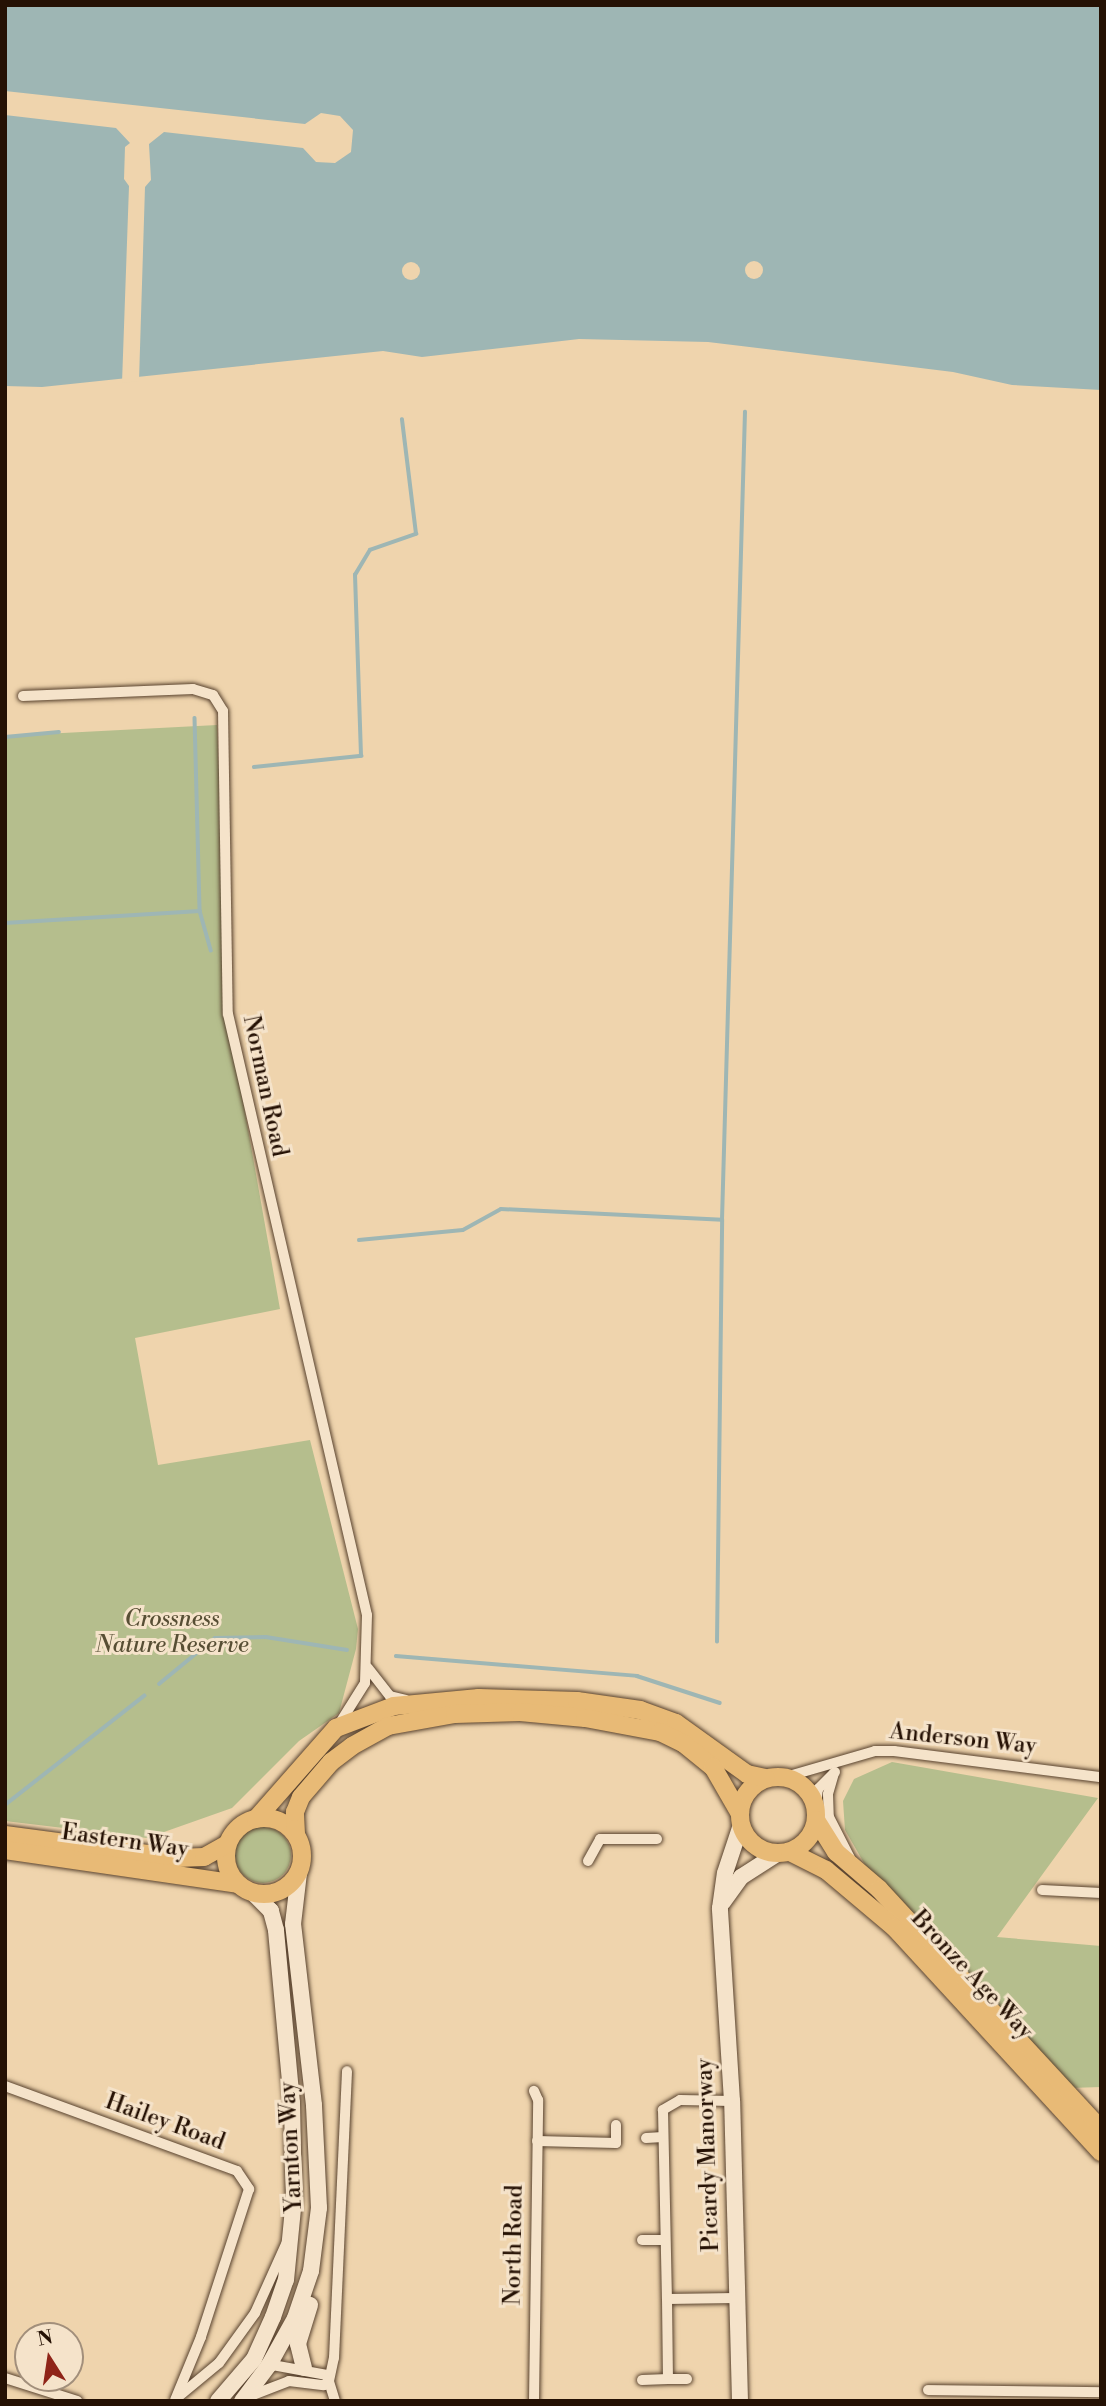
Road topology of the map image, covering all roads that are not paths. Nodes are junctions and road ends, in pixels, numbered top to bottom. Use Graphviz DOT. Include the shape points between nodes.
graph roads {
  1 [pos="23,696"];
  2 [pos="368,1660"];
  3 [pos="415,1703"];
  4 [pos="336,1728"];
  5 [pos="844,1762"];
  6 [pos="834,1773"];
  7 [pos="1101,1777"];
  8 [pos="774,1778"];
  9 [pos="816,1814"];
  10 [pos="256,1818"];
  11 [pos="740,1820"];
  12 [pos="296,1834"];
  13 [pos="5,1835"];
  14 [pos="657,1839"];
  15 [pos="227,1844"];
  16 [pos="5,1850"];
  17 [pos="784,1853"];
  18 [pos="5,1858"];
  19 [pos="587,1861"];
  20 [pos="112,1863"];
  21 [pos="858,1871"];
  22 [pos="299,1873"];
  23 [pos="245,1889"];
  24 [pos="1042,1890"];
  25 [pos="1101,1893"];
  26 [pos="720,1908"];
  27 [pos="347,2075"];
  28 [pos="5,2087"];
  29 [pos="534,2091"];
  30 [pos="732,2101"];
  31 [pos="615,2125"];
  32 [pos="1101,2130"];
  33 [pos="663,2137"];
  34 [pos="646,2138"];
  35 [pos="537,2141"];
  36 [pos="1101,2152"];
  37 [pos="288,2238"];
  38 [pos="642,2240"];
  39 [pos="665,2240"];
  40 [pos="311,2271"];
  41 [pos="736,2298"];
  42 [pos="667,2299"];
  43 [pos="262,2362"];
  44 [pos="304,2368"];
  45 [pos="5,2378"];
  46 [pos="668,2379"];
  47 [pos="687,2379"];
  48 [pos="642,2380"];
  49 [pos="289,2381"];
  50 [pos="329,2381"];
  51 [pos="928,2390"];
  52 [pos="1101,2392"];
  53 [pos="244,2399"];
  54 [pos="174,2400"];
  55 [pos="77,2401"];
  56 [pos="218,2401"];
  57 [pos="335,2401"];
  58 [pos="534,2401"];
  59 [pos="740,2401"];
  1 -- 2 [label="street, Norman Road" via="193,688 213,695 223,711 228,1014 314,1401 362,1589"];
  2 -- 3 [label="street" via="390,1696"];
  2 -- 4 [label="street, Norman Road" via="360,1695"];
  3 -- 4 [label="main road" via="372,1711"];
  3 -- 8 [label="main road" via="530,1698 639,1710 676,1723 747,1774"];
  4 -- 10 [label="main road"];
  5 -- 6 [label="street"];
  5 -- 7 [label="street, Anderson Way" via="875,1751 901,1751"];
  5 -- 8 [label="street, Anderson Way"];
  6 -- 9 [label="street" via="818,1789"];
  6 -- 21 [label="street" via="828,1794 829,1817"];
  8 -- 9 [label="main road" via="805,1788"];
  8 -- 11 [label="main road" via="748,1789"];
  9 -- 17 [label="main road" via="809,1839"];
  9 -- 21 [label="main road, Bronze Age Way" via="822,1834"];
  10 -- 12 [label="main road" via="278,1819"];
  10 -- 15 [label="main road" via="239,1827"];
  11 -- 12 [label="main road" via="713,1767 660,1732 572,1717 455,1714 388,1726 352,1746 331,1762 301,1797 295,1812"];
  11 -- 17 [label="main road" via="752,1843"];
  11 -- 26 [label="street, Picardy Manorway" via="724,1873"];
  12 -- 22 [label="main road" via="302,1851"];
  13 -- 15 [label="main road, Eastern Way" via="177,1858 204,1857"];
  14 -- 19 [label="street" via="600,1839"];
  15 -- 23 [label="main road" via="227,1868"];
  16 -- 20 [label="main road, Eastern Way"];
  17 -- 26 [label="street" via="741,1877"];
  17 -- 36 [label="main road, Bronze Age Way" via="826,1870 894,1927"];
  18 -- 20 [label="main road"];
  20 -- 23 [label="main road, Eastern Way"];
  21 -- 32 [label="main road, Bronze Age Way"];
  22 -- 23 [label="main road" via="279,1892"];
  22 -- 40 [label="street, Yarnton Way" via="293,1933 319,2188"];
  23 -- 37 [label="street, Yarnton Way" via="271,1911 276,1930 292,2102 294,2199"];
  24 -- 25 [label="street"];
  26 -- 30 [label="street, Picardy Manorway"];
  27 -- 50 [label="street" via="334,2358"];
  28 -- 54 [label="street, Hailey Road" via="237,2171 249,2189 201,2337"];
  29 -- 35 [label="street, North Road"];
  30 -- 33 [label="street" via="680,2100 663,2110"];
  30 -- 41 [label="street, Picardy Manorway"];
  31 -- 35 [label="street" via="615,2143"];
  33 -- 34 [label="street"];
  33 -- 39 [label="street"];
  35 -- 58 [label="street, North Road"];
  37 -- 43 [label="street, Yarnton Way" via="286,2280"];
  37 -- 54 [label="street, Hailey Road" via="255,2313 219,2363"];
  38 -- 39 [label="street"];
  39 -- 42 [label="street"];
  40 -- 43 [label="street, Yarnton Way" via="295,2318"];
  40 -- 44 [label="street" via="310,2307 298,2344"];
  41 -- 42 [label="street"];
  41 -- 59 [label="street, Picardy Manorway"];
  42 -- 46 [label="street"];
  43 -- 44 [label="street"];
  43 -- 49 [label="street"];
  43 -- 53 [label="street, Yarnton Way"];
  43 -- 56 [label="street, Yarnton Way"];
  44 -- 50 [label="street" via="327,2375"];
  45 -- 55 [label="street"];
  46 -- 47 [label="street"];
  46 -- 48 [label="street"];
  49 -- 50 [label="street" via="324,2385"];
  49 -- 53 [label="street"];
  50 -- 57 [label="street"];
  51 -- 52 [label="street"];
}
